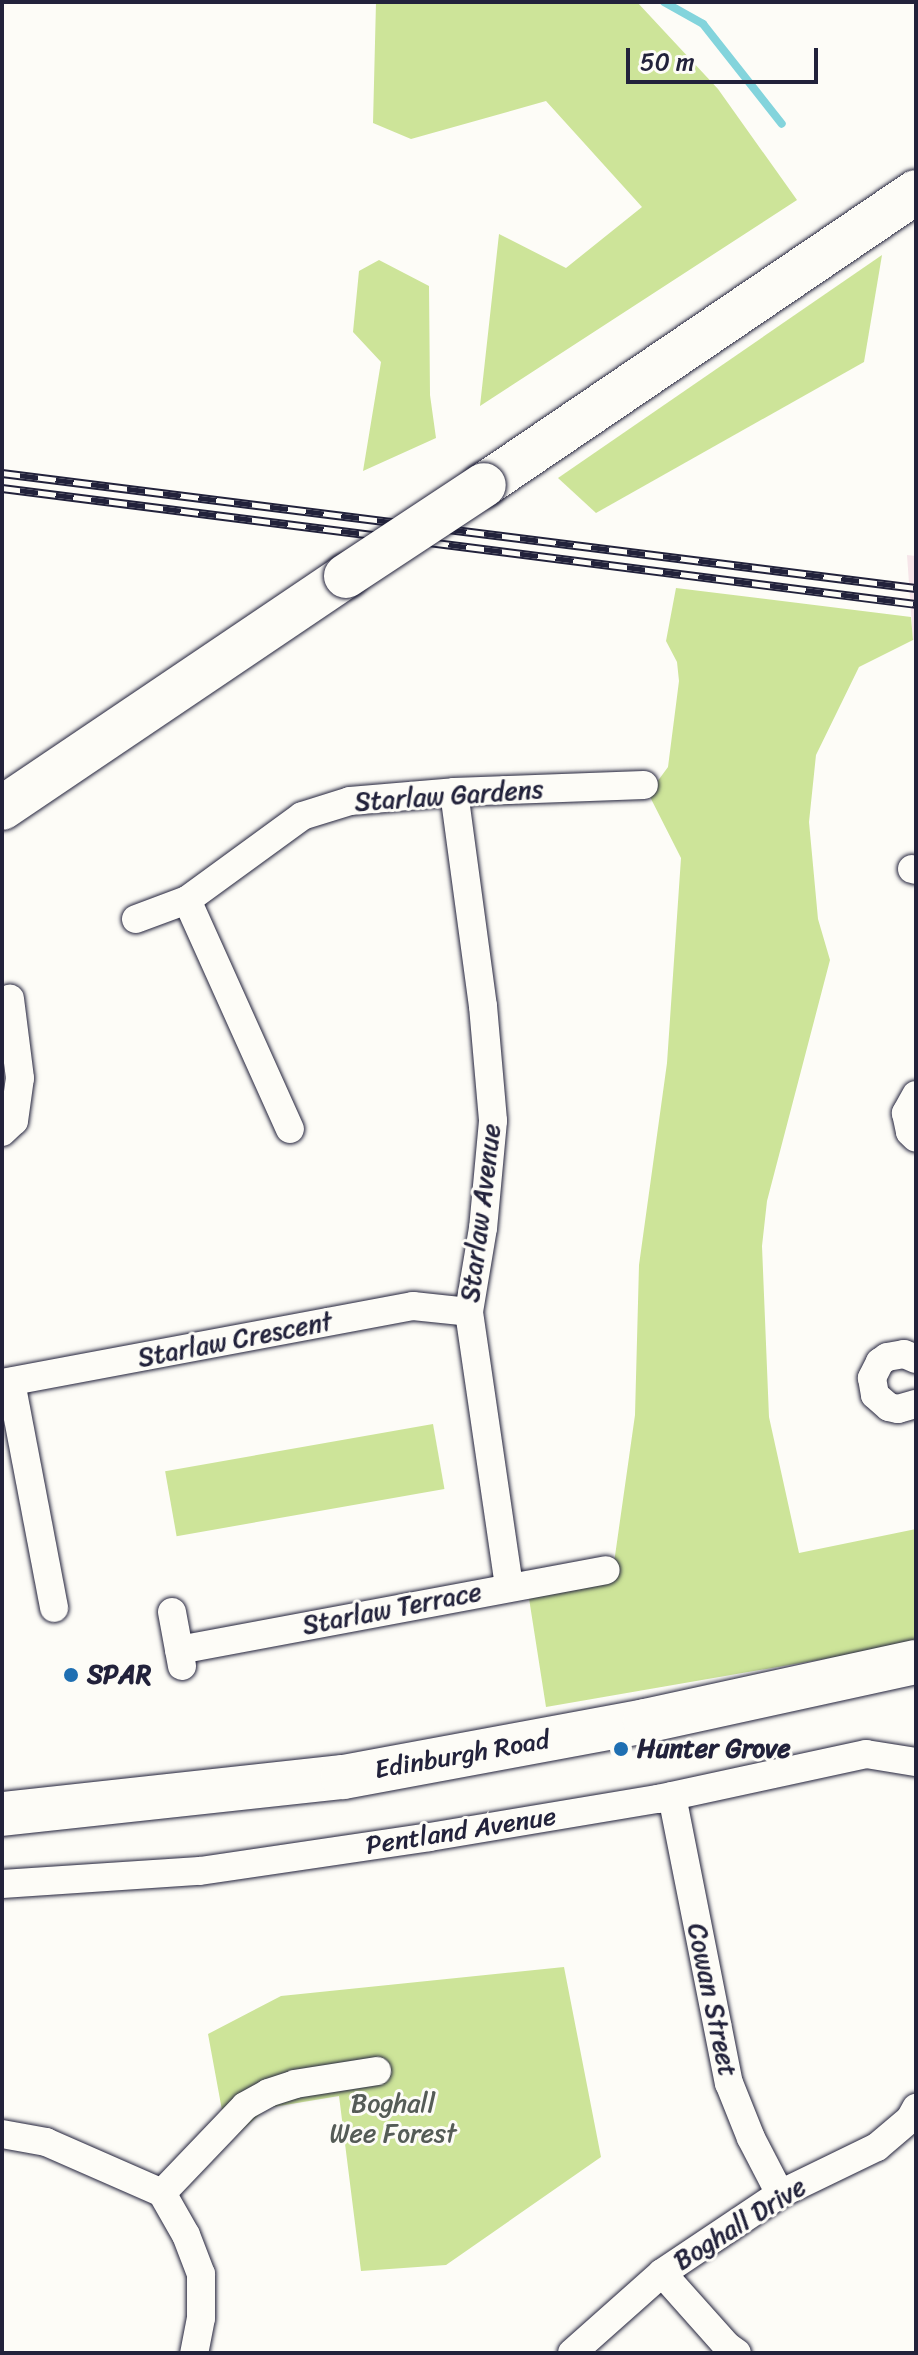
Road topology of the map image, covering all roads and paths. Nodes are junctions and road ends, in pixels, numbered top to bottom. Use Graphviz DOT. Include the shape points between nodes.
graph roads {
  1 [pos="916,192"];
  2 [pos="644,785"];
  3 [pos="454,792"];
  4 [pos="2,808"];
  5 [pos="187,900"];
  6 [pos="136,919"];
  7 [pos="10,999"];
  8 [pos="916,1095"];
  9 [pos="290,1129"];
  10 [pos="2,1132"];
  11 [pos="916,1138"];
  12 [pos="469,1312"];
  13 [pos="916,1359"];
  14 [pos="7,1382"];
  15 [pos="916,1404"];
  16 [pos="606,1570"];
  17 [pos="509,1586"];
  18 [pos="54,1608"];
  19 [pos="172,1612"];
  20 [pos="916,1662"];
  21 [pos="916,1762"];
  22 [pos="672,1796"];
  23 [pos="2,1814"];
  24 [pos="2,1884"];
  25 [pos="377,2071"];
  26 [pos="916,2108"];
  27 [pos="2,2134"];
  28 [pos="162,2193"];
  29 [pos="780,2194"];
  30 [pos="662,2273"];
  31 [pos="194,2353"];
  32 [pos="572,2353"];
  33 [pos="737,2353"];
  1 -- 4 [label="main road, bridge"];
  2 -- 3 [label="street, Starlaw Gardens"];
  3 -- 5 [label="street, Starlaw Gardens" via="350,801 302,816"];
  3 -- 12 [label="street, Starlaw Avenue" via="493,1121"];
  5 -- 6 [label="street, Starlaw Gardens"];
  5 -- 9 [label="street"];
  7 -- 10 [label="street" via="20,1078 14,1121"];
  8 -- 11 [label="street" via="906,1113"];
  12 -- 14 [label="street, Starlaw Crescent" via="413,1306"];
  12 -- 17 [label="street, Starlaw Avenue"];
  13 -- 15 [label="street" via="904,1354 887,1357 874,1369 872,1387 889,1407"];
  14 -- 18 [label="street"];
  16 -- 17 [label="street, Starlaw Terrace"];
  17 -- 19 [label="street, Starlaw Terrace" via="180,1659"];
  20 -- 23 [label="main road, Edinburgh Road" via="645,1721 343,1777"];
  21 -- 22 [label="street, Pentland Avenue" via="866,1754"];
  22 -- 24 [label="street, Pentland Avenue" via="200,1871"];
  22 -- 29 [label="street, Cowan Street" via="729,2083"];
  25 -- 28 [label="street" via="295,2084 245,2106"];
  26 -- 29 [label="street, Boghall Drive" via="877,2147"];
  27 -- 28 [label="street" via="46,2142"];
  28 -- 31 [label="street" via="201,2274"];
  29 -- 30 [label="street, Boghall Drive"];
  30 -- 32 [label="street, Boghall Drive"];
  30 -- 33 [label="street"];
}
